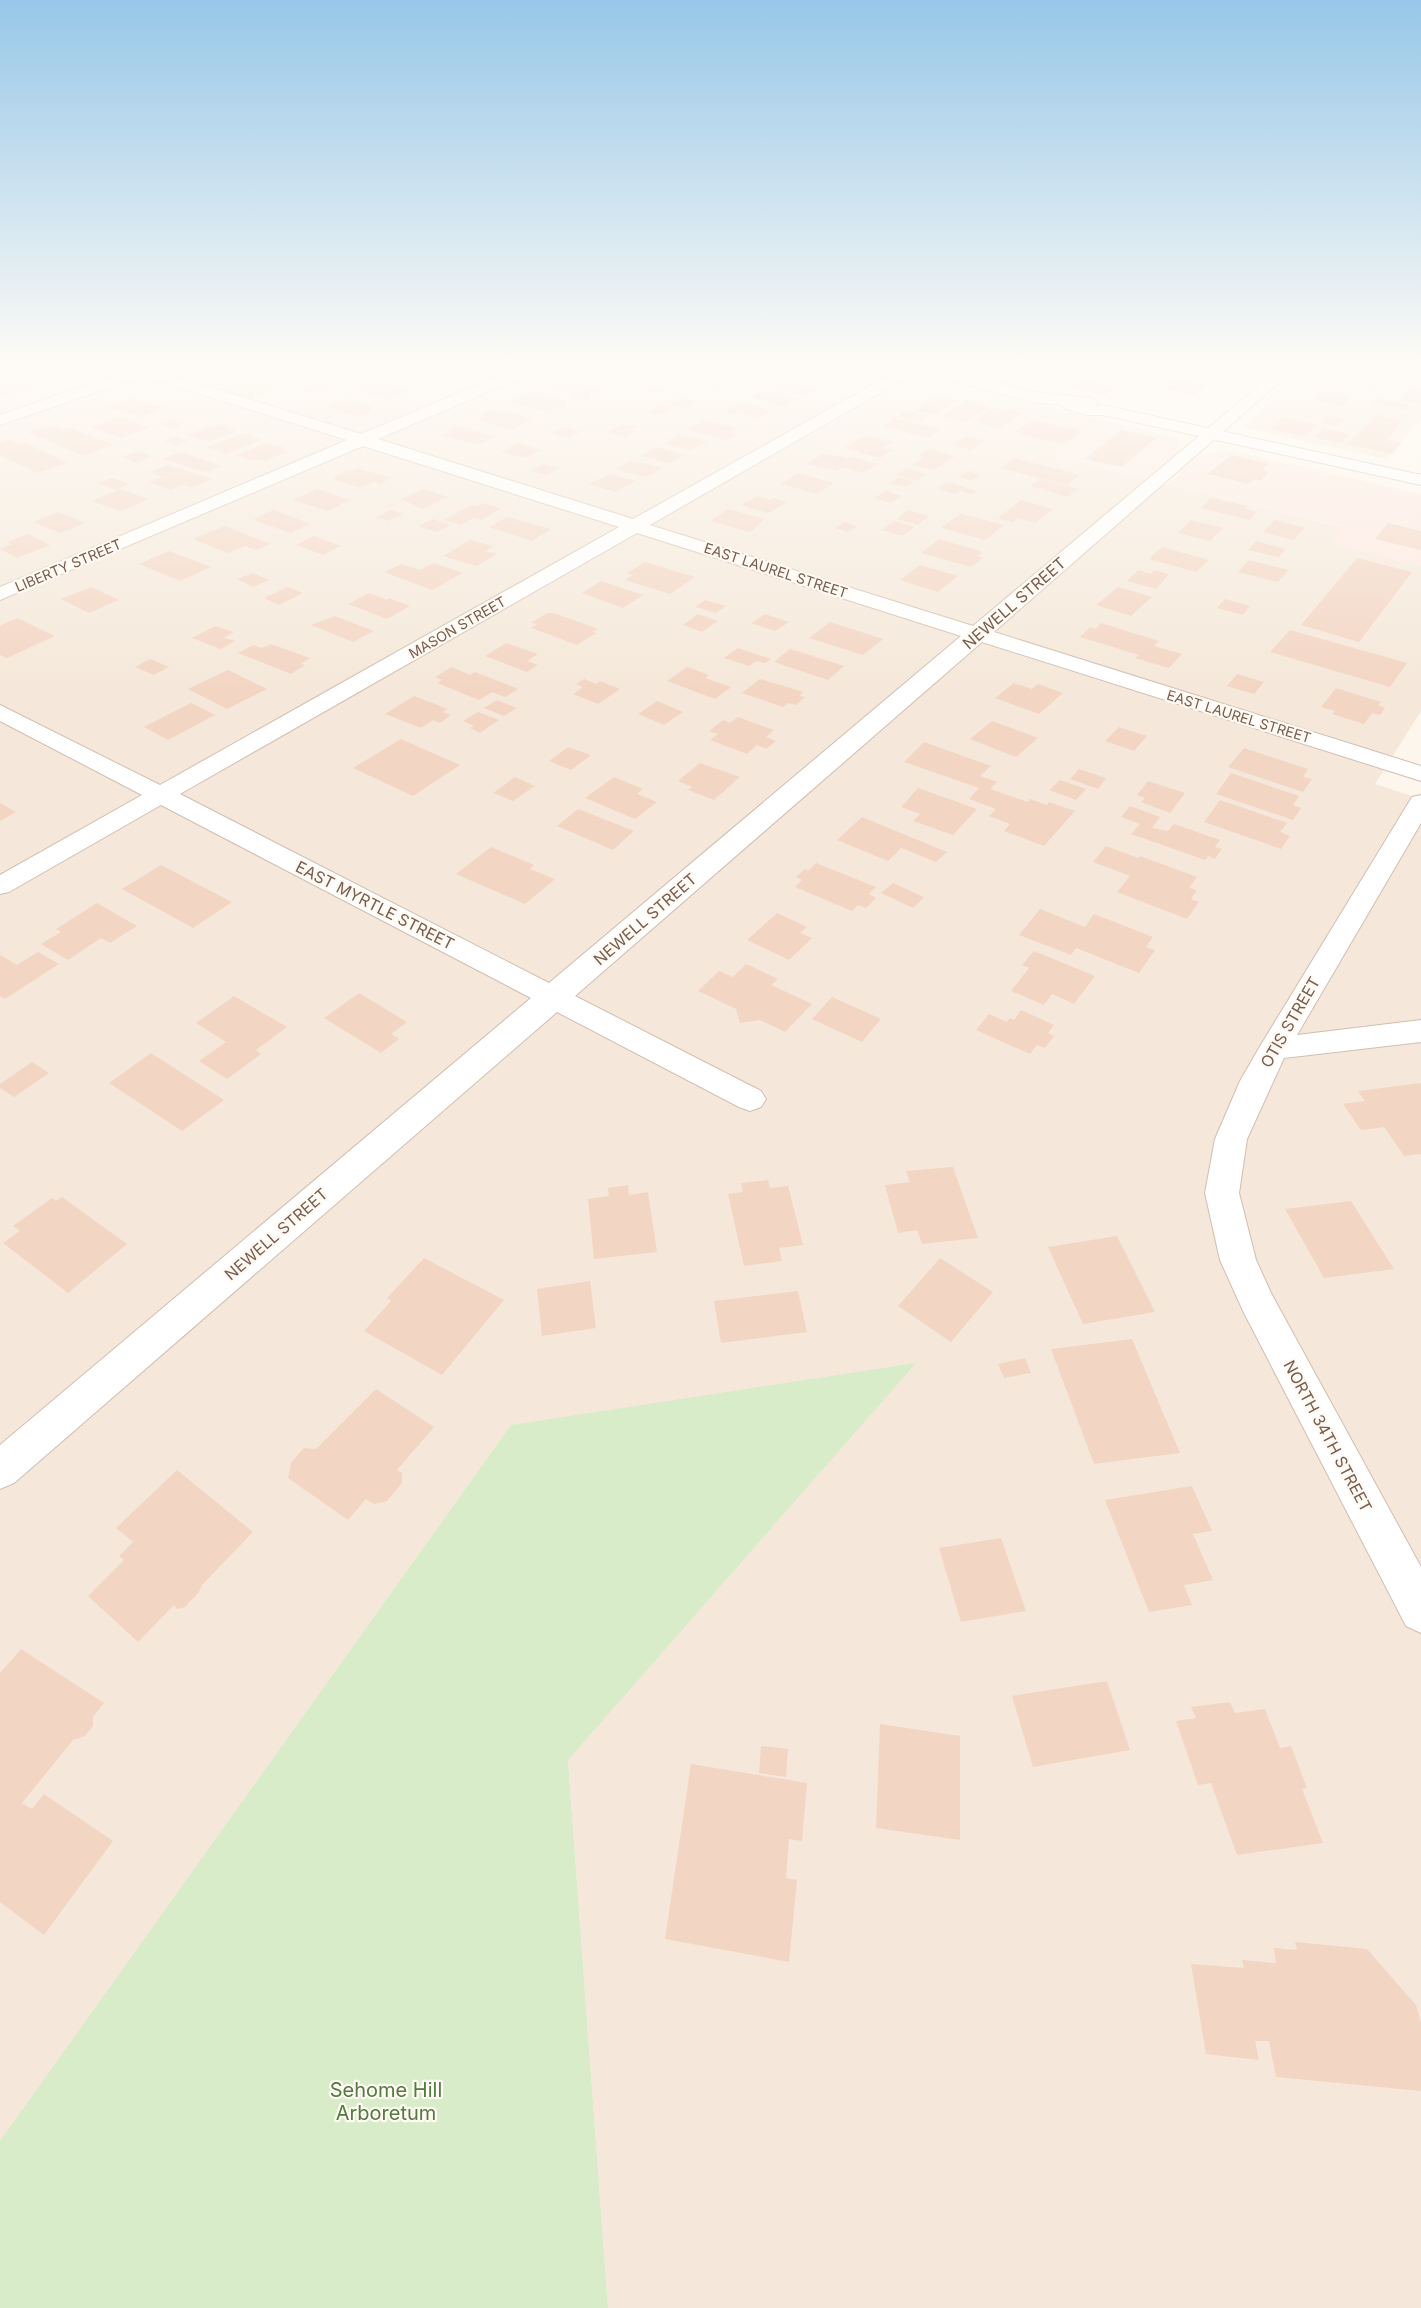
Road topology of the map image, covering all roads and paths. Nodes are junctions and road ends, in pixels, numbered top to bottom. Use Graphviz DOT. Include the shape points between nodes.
graph roads {
  1 [pos="280,475"];
  2 [pos="472,475"];
  3 [pos="724,475"];
  4 [pos="1164,475"];
  5 [pos="1397,475"];
  6 [pos="1421,480"];
  7 [pos="634,526"];
  8 [pos="0,594"];
  9 [pos="978,634"];
  10 [pos="0,712"];
  11 [pos="1421,774"];
  12 [pos="160,795"];
  13 [pos="1421,802"];
  14 [pos="0,886"];
  15 [pos="553,997"];
  16 [pos="1421,1031"];
  17 [pos="1274,1048"];
  18 [pos="750,1099"];
  19 [pos="1238,1260"];
  20 [pos="0,1470"];
  21 [pos="1421,1611"];
  1 -- 8 [label="street, LIBERTY STREET"];
  2 -- 7 [label="street, EAST LAUREL STREET"];
  3 -- 7 [label="street, MASON STREET"];
  4 -- 9 [label="street, NEWELL STREET"];
  5 -- 6 [label="street"];
  7 -- 9 [label="street, EAST LAUREL STREET"];
  7 -- 12 [label="street, MASON STREET"];
  9 -- 11 [label="street, EAST LAUREL STREET"];
  9 -- 15 [label="street, NEWELL STREET"];
  10 -- 12 [label="street, EAST MYRTLE STREET"];
  12 -- 14 [label="street, MASON STREET"];
  12 -- 15 [label="street, EAST MYRTLE STREET"];
  13 -- 17 [label="street, OTIS STREET"];
  15 -- 18 [label="street, EAST MYRTLE STREET"];
  15 -- 20 [label="street, NEWELL STREET"];
  16 -- 17 [label="street"];
  17 -- 19 [label="street, OTIS STREET" via="1231,1139 1222,1193"];
  19 -- 21 [label="street, NORTH 34TH STREET"];
}
